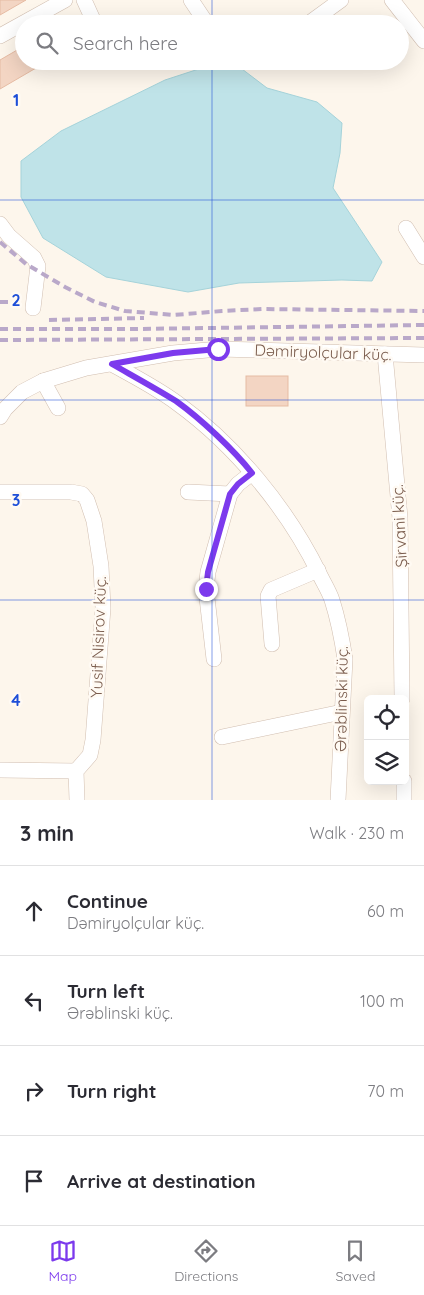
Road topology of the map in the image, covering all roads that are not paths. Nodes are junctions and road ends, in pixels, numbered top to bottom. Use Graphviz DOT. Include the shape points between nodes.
graph roads {
  1 [pos="65,0"];
  2 [pos="84,0"];
  3 [pos="191,0"];
  4 [pos="341,0"];
  5 [pos="392,0"];
  6 [pos="38,15"];
  7 [pos="91,15"];
  8 [pos="201,15"];
  9 [pos="320,15"];
  10 [pos="404,15"];
  11 [pos="409,22"];
  12 [pos="15,28"];
  13 [pos="0,36"];
  14 [pos="424,41"];
  15 [pos="0,224"];
  16 [pos="406,228"];
  17 [pos="424,257"];
  18 [pos="33,308"];
  19 [pos="385,354"];
  20 [pos="424,355"];
  21 [pos="112,364"];
  22 [pos="43,380"];
  23 [pos="58,408"];
  24 [pos="0,417"];
  25 [pos="252,473"];
  26 [pos="0,492"];
  27 [pos="188,492"];
  28 [pos="230,494"];
  29 [pos="318,570"];
  30 [pos="272,644"];
  31 [pos="214,659"];
  32 [pos="402,695"];
  33 [pos="342,712"];
  34 [pos="222,737"];
  35 [pos="0,770"];
  36 [pos="76,771"];
  37 [pos="404,785"];
  38 [pos="77,800"];
  39 [pos="338,800"];
  40 [pos="404,800"];
  1 -- 6 [label="street"];
  2 -- 7 [label="street"];
  3 -- 8 [label="street"];
  4 -- 9 [label="street"];
  5 -- 10 [label="street"];
  11 -- 14 [label="street"];
  12 -- 13 [label="street"];
  15 -- 18 [label="street" via="37,262"];
  16 -- 17 [label="street"];
  19 -- 20 [label="street, Dəmiryolçular küç."];
  19 -- 21 [label="street, Dəmiryolçular küç." via="218,349"];
  19 -- 32 [label="street, Şirvani küç." via="400,518"];
  21 -- 22 [label="street, Dəmiryolçular küç."];
  21 -- 25 [label="street, Ərəblinski küç." via="176,402 205,425"];
  22 -- 23 [label="street"];
  22 -- 24 [label="street, Dəmiryolçular küç." via="22,392"];
  25 -- 28 [label="street"];
  25 -- 29 [label="street, Ərəblinski küç." via="290,524"];
  26 -- 36 [label="street, Yusif Nisirov küç." via="82,494 94,521 103,608 93,740 90,755"];
  27 -- 28 [label="street"];
  28 -- 31 [label="street" via="206,589"];
  29 -- 30 [label="street" via="271,590 268,596"];
  29 -- 33 [label="street, Ərəblinski küç." via="332,598 342,637 345,659"];
  33 -- 34 [label="street"];
  33 -- 39 [label="street, Ərəblinski küç."];
  35 -- 36 [label="street"];
  36 -- 38 [label="street"];
  37 -- 40 [label="street"];
}
